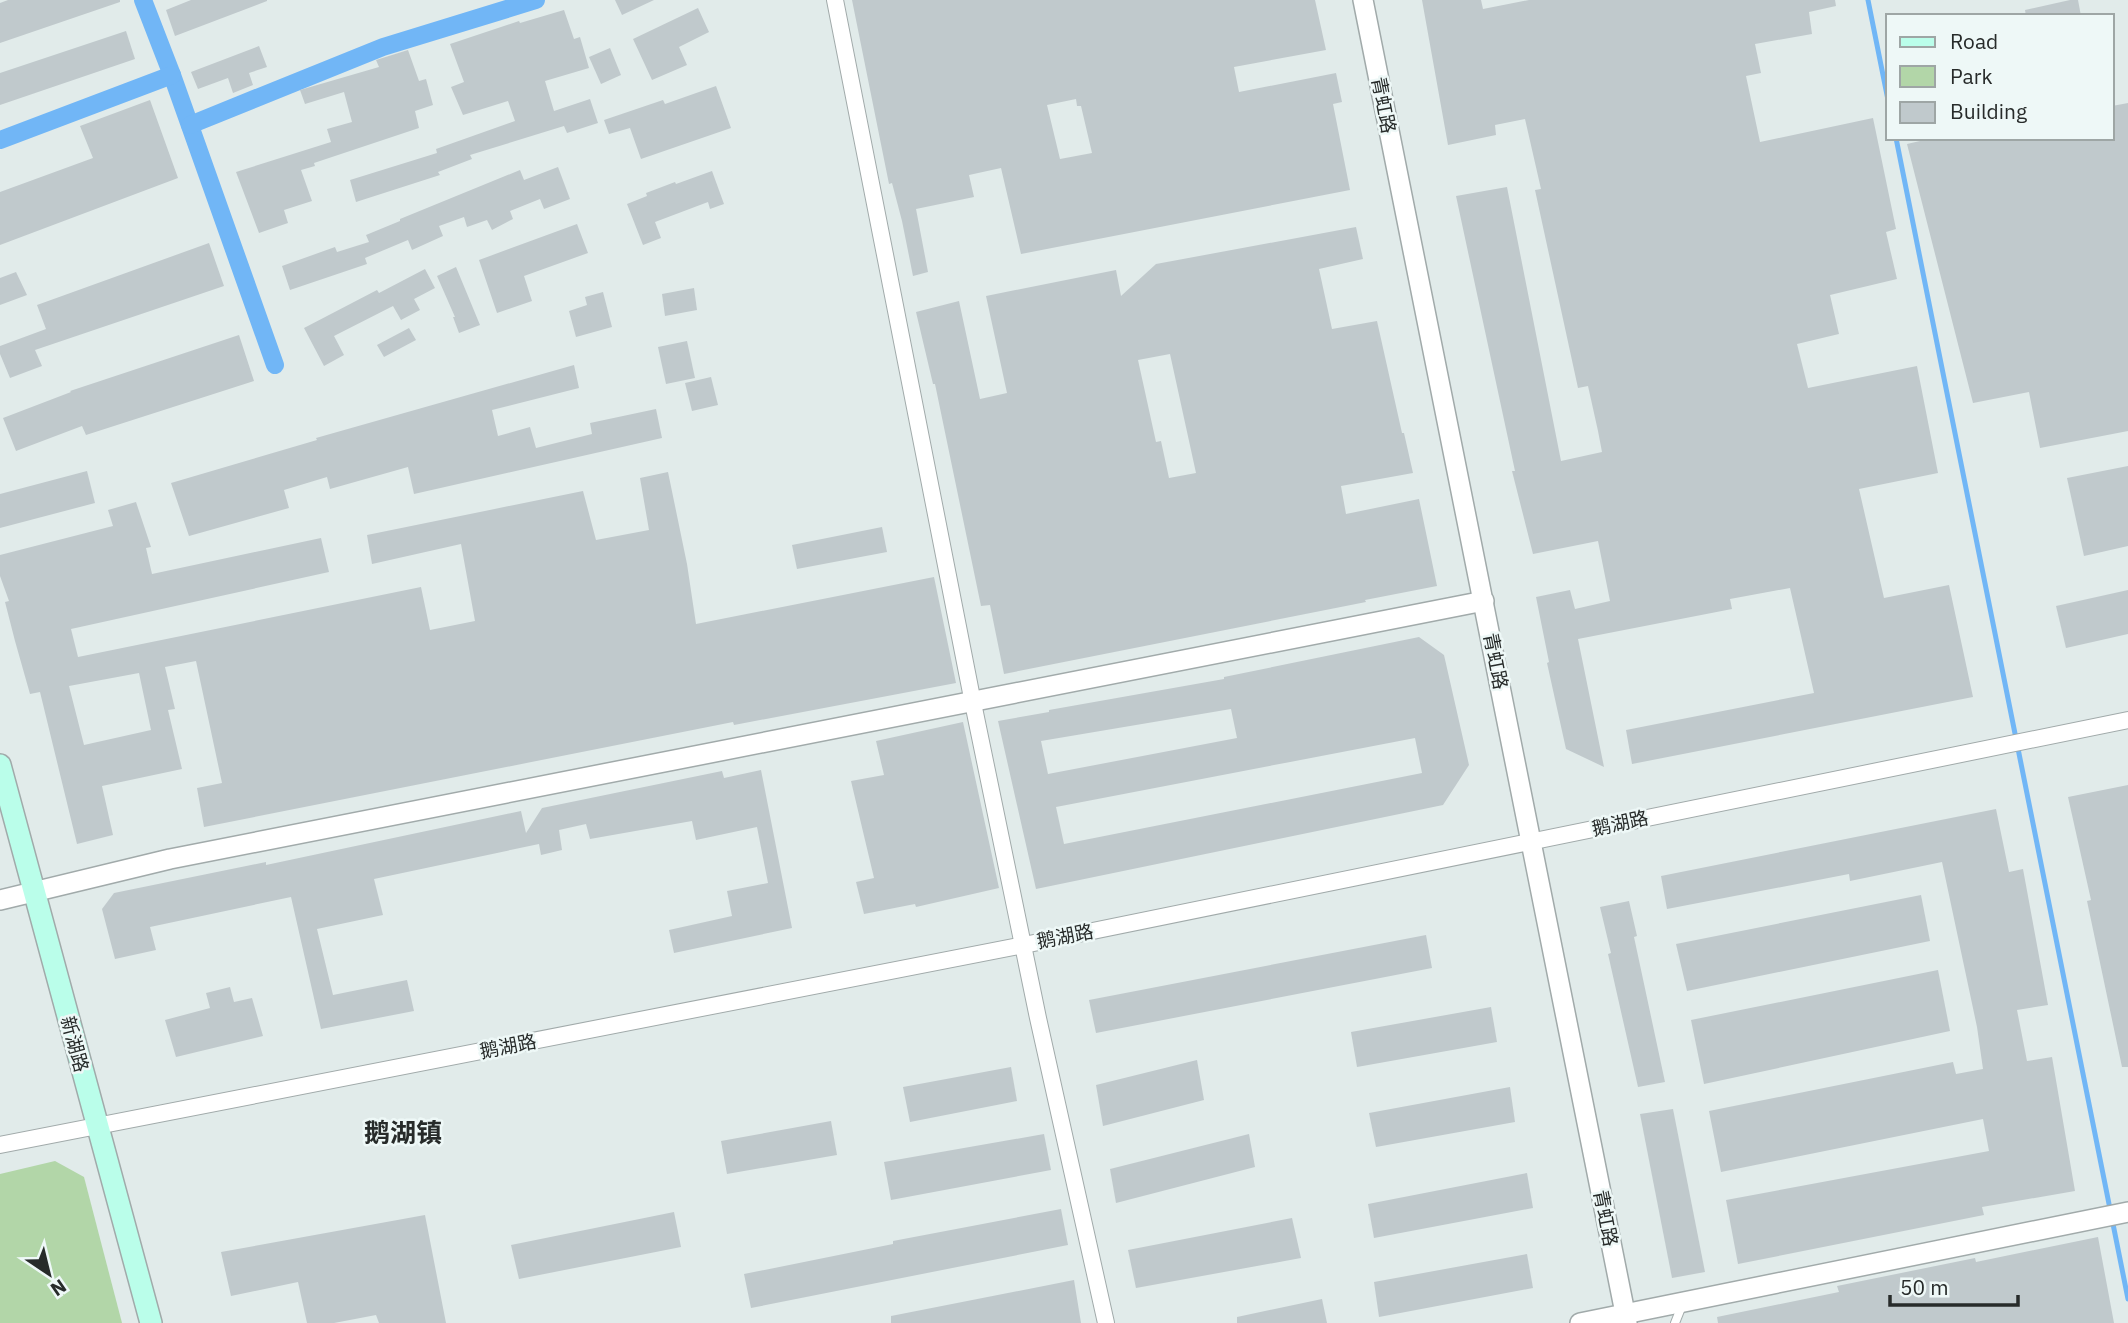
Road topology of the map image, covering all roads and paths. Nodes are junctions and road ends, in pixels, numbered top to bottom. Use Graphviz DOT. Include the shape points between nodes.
graph roads {
  1 [pos="835,0"];
  2 [pos="1363,0"];
  3 [pos="1484,601"];
  4 [pos="973,703"];
  5 [pos="2128,720"];
  6 [pos="0,765"];
  7 [pos="1531,842"];
  8 [pos="35,891"];
  9 [pos="0,900"];
  10 [pos="1024,945"];
  11 [pos="97,1126"];
  12 [pos="0,1145"];
  13 [pos="2125,1213"];
  14 [pos="1684,1301"];
  15 [pos="1626,1318"];
  16 [pos="151,1323"];
  17 [pos="1106,1323"];
  18 [pos="1580,1323"];
  19 [pos="1675,1323"];
  1 -- 4 [label="street"];
  2 -- 3 [label="street, 青虹路"];
  3 -- 4 [label="street"];
  3 -- 7 [label="street, 青虹路"];
  4 -- 8 [label="street" via="184,856"];
  4 -- 10 [label="street"];
  5 -- 7 [label="street, 鹅湖路"];
  6 -- 8 [label="main road, 新湖路"];
  7 -- 10 [label="street, 鹅湖路"];
  7 -- 15 [label="street, 青虹路"];
  8 -- 9 [label="street"];
  8 -- 11 [label="main road, 新湖路"];
  10 -- 11 [label="street, 鹅湖路"];
  10 -- 17 [label="street"];
  11 -- 12 [label="street, 鹅湖路"];
  11 -- 16 [label="main road, 新湖路"];
  13 -- 14 [label="street"];
  14 -- 15 [label="street"];
  14 -- 19 [label="lane"];
  15 -- 18 [label="street"];
}
